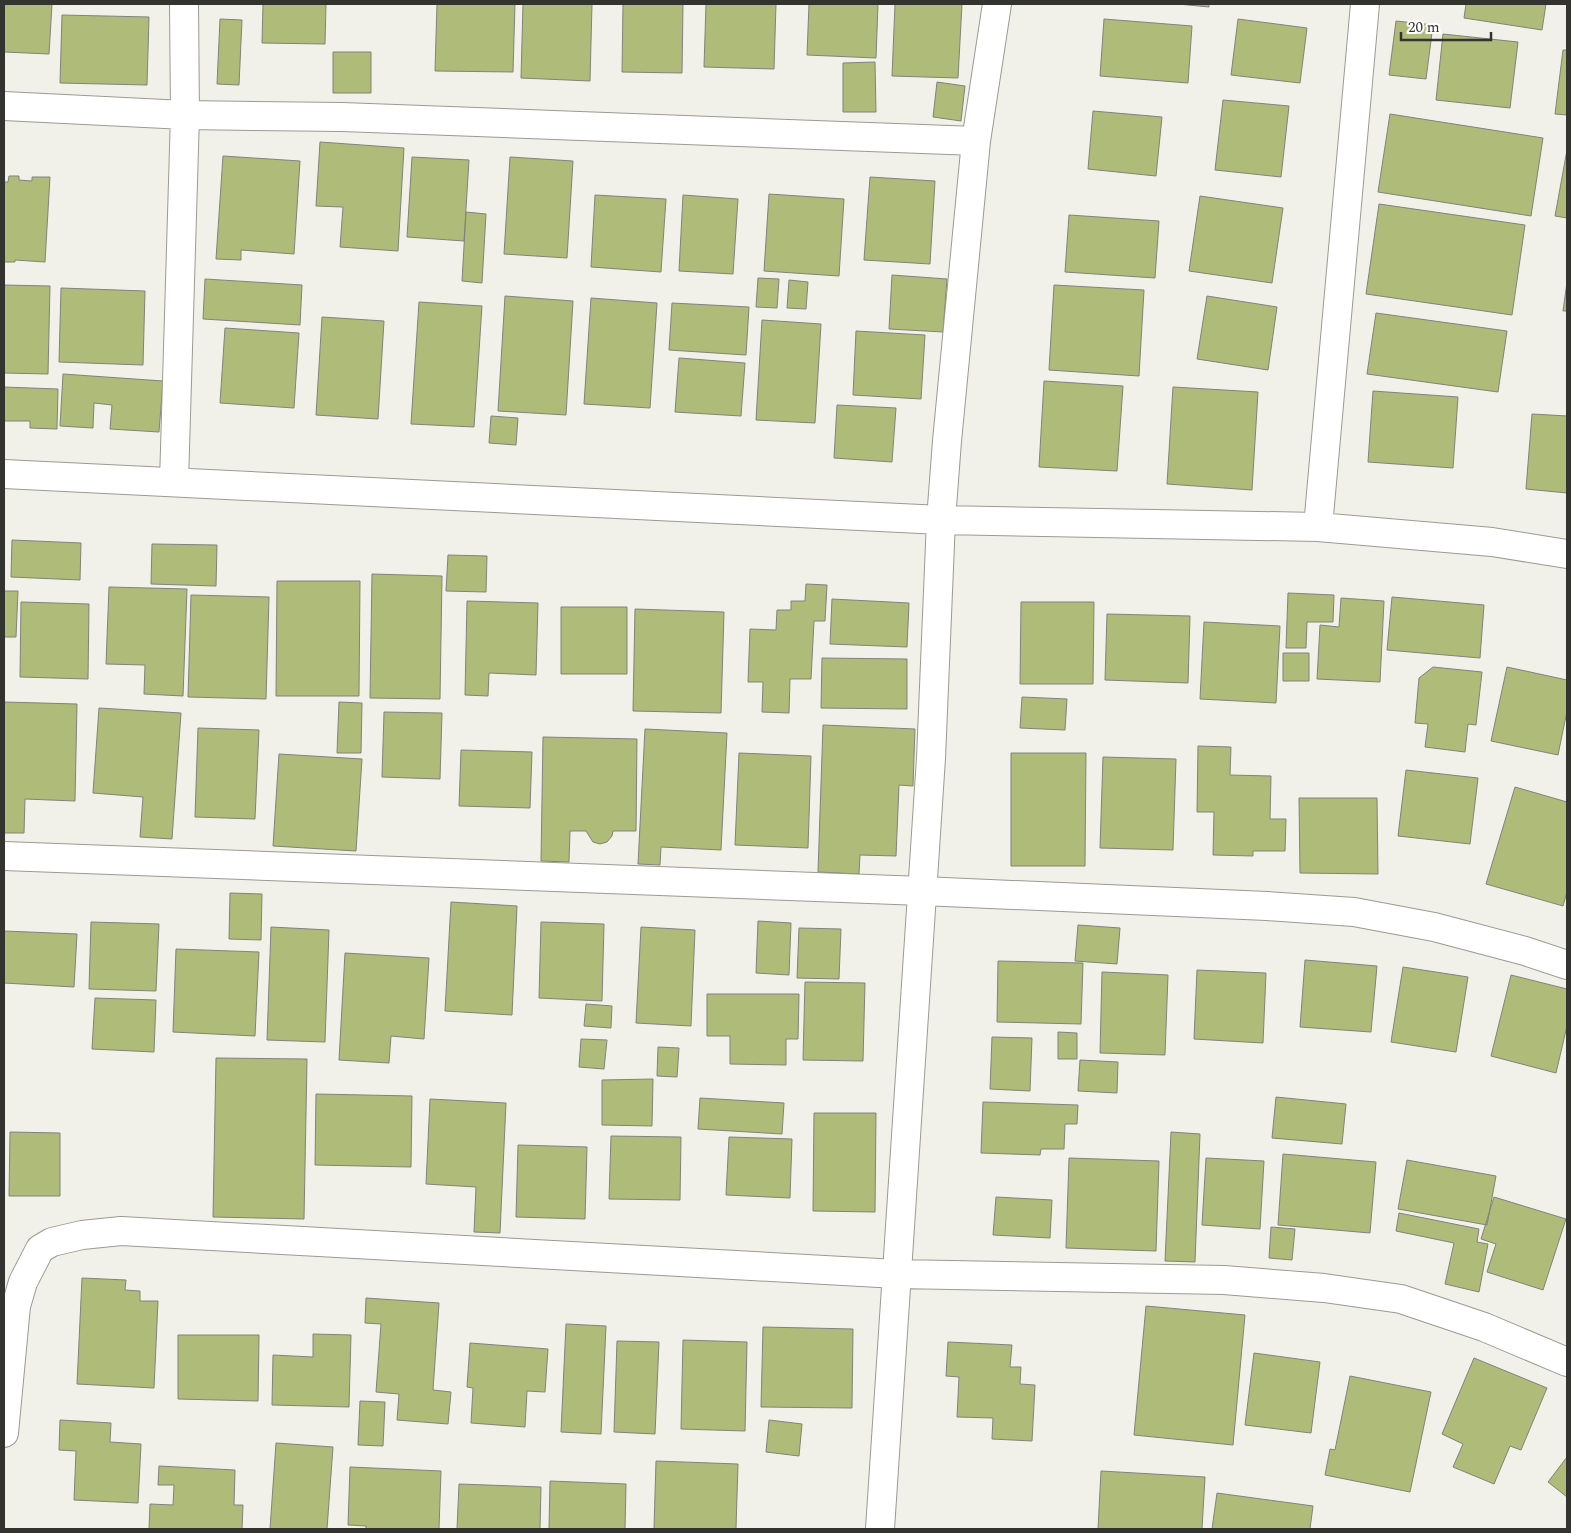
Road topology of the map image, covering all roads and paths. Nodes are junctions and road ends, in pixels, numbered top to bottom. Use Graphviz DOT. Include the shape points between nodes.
graph roads {
  1 [pos="184,4"];
  2 [pos="997,4"];
  3 [pos="1365,4"];
  4 [pos="4,106"];
  5 [pos="185,115"];
  6 [pos="976,141"];
  7 [pos="4,474"];
  8 [pos="174,482"];
  9 [pos="941,520"];
  10 [pos="1318,528"];
  11 [pos="1567,554"];
  12 [pos="4,856"];
  13 [pos="922,891"];
  14 [pos="1567,965"];
  15 [pos="897,1274"];
  16 [pos="1567,1362"];
  17 [pos="4,1433"];
  18 [pos="880,1529"];
  1 -- 5 [label="street"];
  2 -- 6 [label="street"];
  3 -- 10 [label="street"];
  4 -- 5 [label="street"];
  5 -- 6 [label="street" via="342,117"];
  5 -- 8 [label="street"];
  6 -- 9 [label="street"];
  7 -- 8 [label="street"];
  8 -- 9 [label="street"];
  9 -- 10 [label="street"];
  9 -- 13 [label="street"];
  10 -- 11 [label="street" via="1492,542"];
  12 -- 13 [label="street"];
  13 -- 14 [label="street" via="1354,912 1434,927"];
  13 -- 15 [label="street"];
  15 -- 16 [label="street" via="1224,1280 1334,1290 1401,1299 1484,1327"];
  15 -- 17 [label="street" via="121,1231 82,1235 52,1242 40,1249 23,1282 16,1306"];
  15 -- 18 [label="street"];
}
